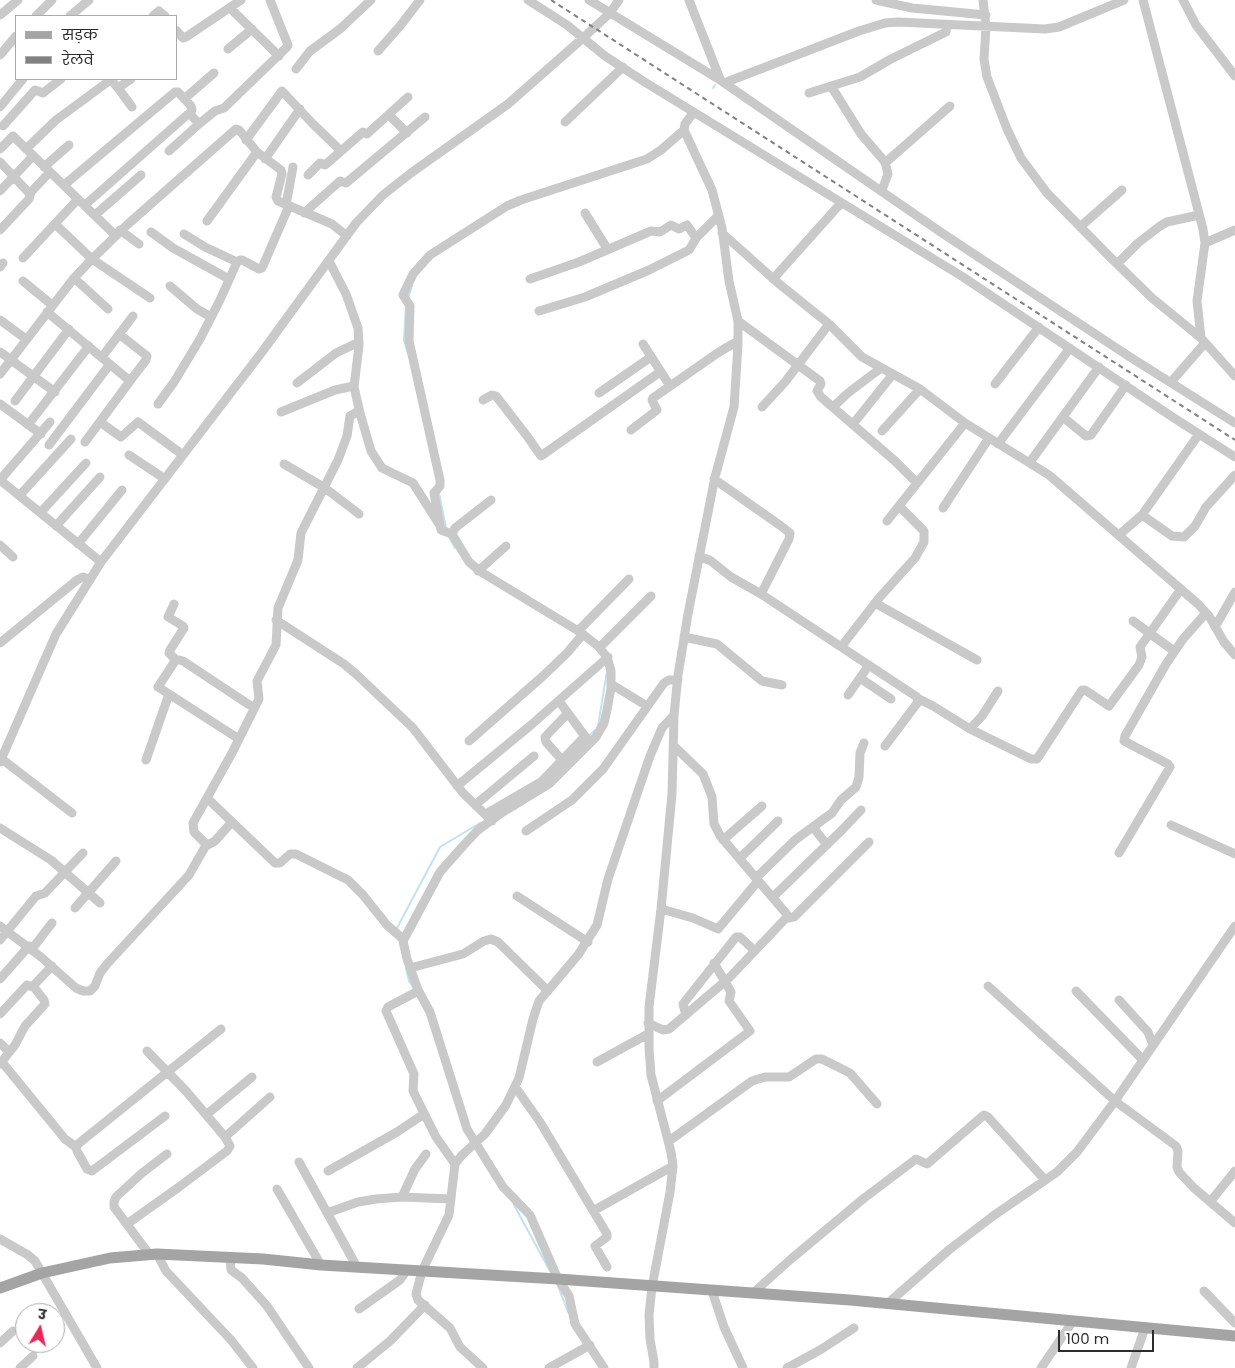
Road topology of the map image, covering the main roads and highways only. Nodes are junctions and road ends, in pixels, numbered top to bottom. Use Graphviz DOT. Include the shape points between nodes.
graph roads {
  1 [pos="0,1288"];
  2 [pos="1235,1336"];
  1 -- 2 [label="main road" via="42,1273 110,1258 153,1254 752,1293"];
}
